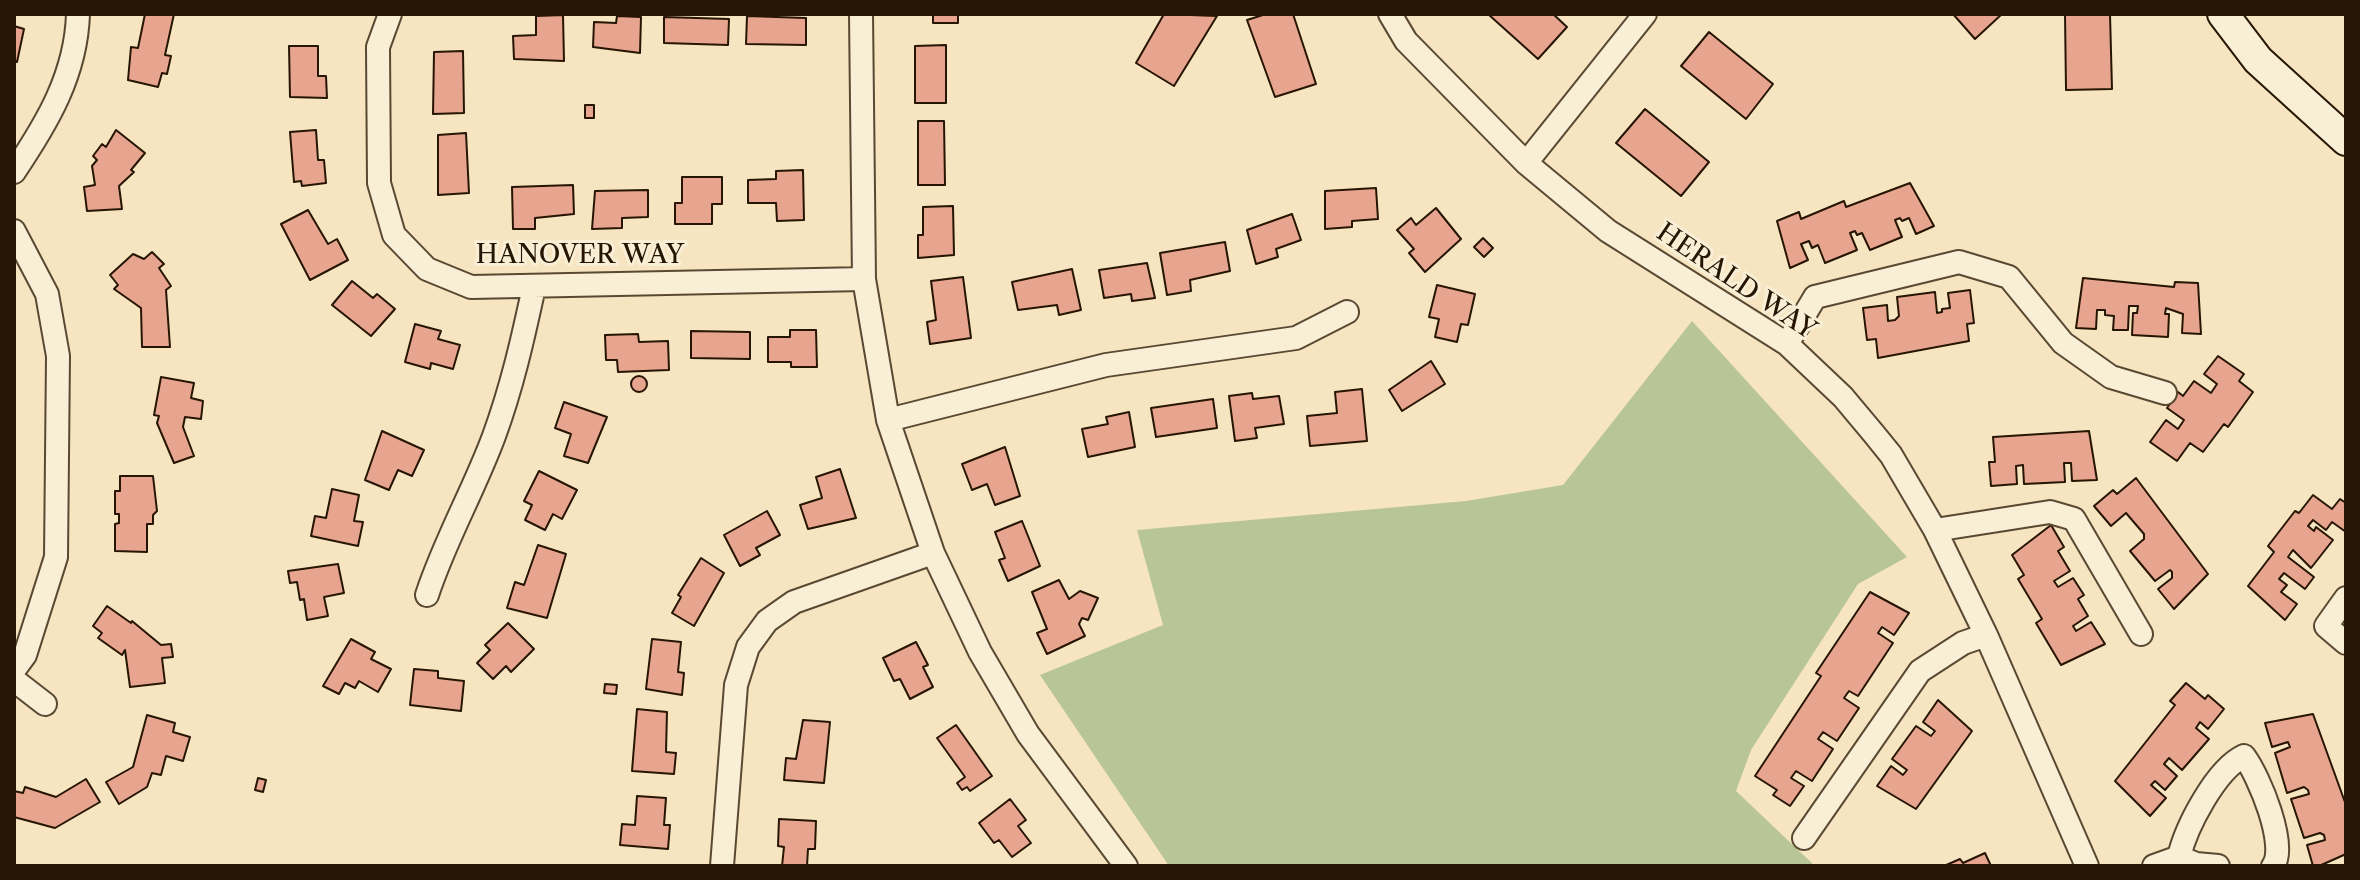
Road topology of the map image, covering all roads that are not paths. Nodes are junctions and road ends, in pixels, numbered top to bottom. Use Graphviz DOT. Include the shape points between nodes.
graph roads {
  1 [pos="78,14"];
  2 [pos="390,14"];
  3 [pos="861,14"];
  4 [pos="1390,14"];
  5 [pos="1645,14"];
  6 [pos="2223,14"];
  7 [pos="2346,140"];
  8 [pos="1526,163"];
  9 [pos="14,172"];
  10 [pos="14,231"];
  11 [pos="864,279"];
  12 [pos="534,287"];
  13 [pos="1347,312"];
  14 [pos="1787,344"];
  15 [pos="2165,393"];
  16 [pos="888,420"];
  17 [pos="1935,530"];
  18 [pos="933,553"];
  19 [pos="427,595"];
  20 [pos="2346,598"];
  21 [pos="2141,634"];
  22 [pos="1986,635"];
  23 [pos="2346,643"];
  24 [pos="14,670"];
  25 [pos="14,680"];
  26 [pos="45,704"];
  27 [pos="1804,838"];
  28 [pos="2179,857"];
  29 [pos="722,866"];
  30 [pos="1126,866"];
  31 [pos="2087,866"];
  32 [pos="2154,866"];
  33 [pos="2218,866"];
  34 [pos="2273,866"];
  1 -- 9 [label="street" via="77,47 51,116"];
  2 -- 12 [label="street, HANOVER WAY" via="378,47 379,183 394,235 427,269 471,287"];
  3 -- 11 [label="street"];
  4 -- 8 [label="street, HERALD WAY" via="1406,41"];
  5 -- 8 [label="street"];
  6 -- 7 [label="street" via="2258,60"];
  8 -- 14 [label="street, HERALD WAY" via="1608,231"];
  10 -- 24 [label="street" via="47,294 58,356 56,557 25,655"];
  11 -- 12 [label="street, HANOVER WAY"];
  11 -- 16 [label="street"];
  12 -- 19 [label="street" via="516,374"];
  13 -- 16 [label="street" via="1296,338 1106,365"];
  14 -- 15 [label="street" via="1815,297 1959,262 2009,277 2063,343 2111,377"];
  14 -- 17 [label="street, HERALD WAY" via="1843,397 1891,455"];
  16 -- 18 [label="street"];
  17 -- 21 [label="street" via="2050,512 2074,519"];
  17 -- 22 [label="street, HERALD WAY"];
  18 -- 29 [label="street" via="794,602 767,621 748,647 736,685"];
  18 -- 30 [label="street" via="980,652 1028,734"];
  20 -- 23 [label="street" via="2326,626"];
  22 -- 27 [label="street" via="1920,671"];
  22 -- 31 [label="street, HERALD WAY"];
  25 -- 26 [label="street"];
  28 -- 32 [label="street"];
  28 -- 33 [label="street"];
  28 -- 34 [label="street" via="2184,834 2229,763 2244,756 2255,770 2279,847"];
}
